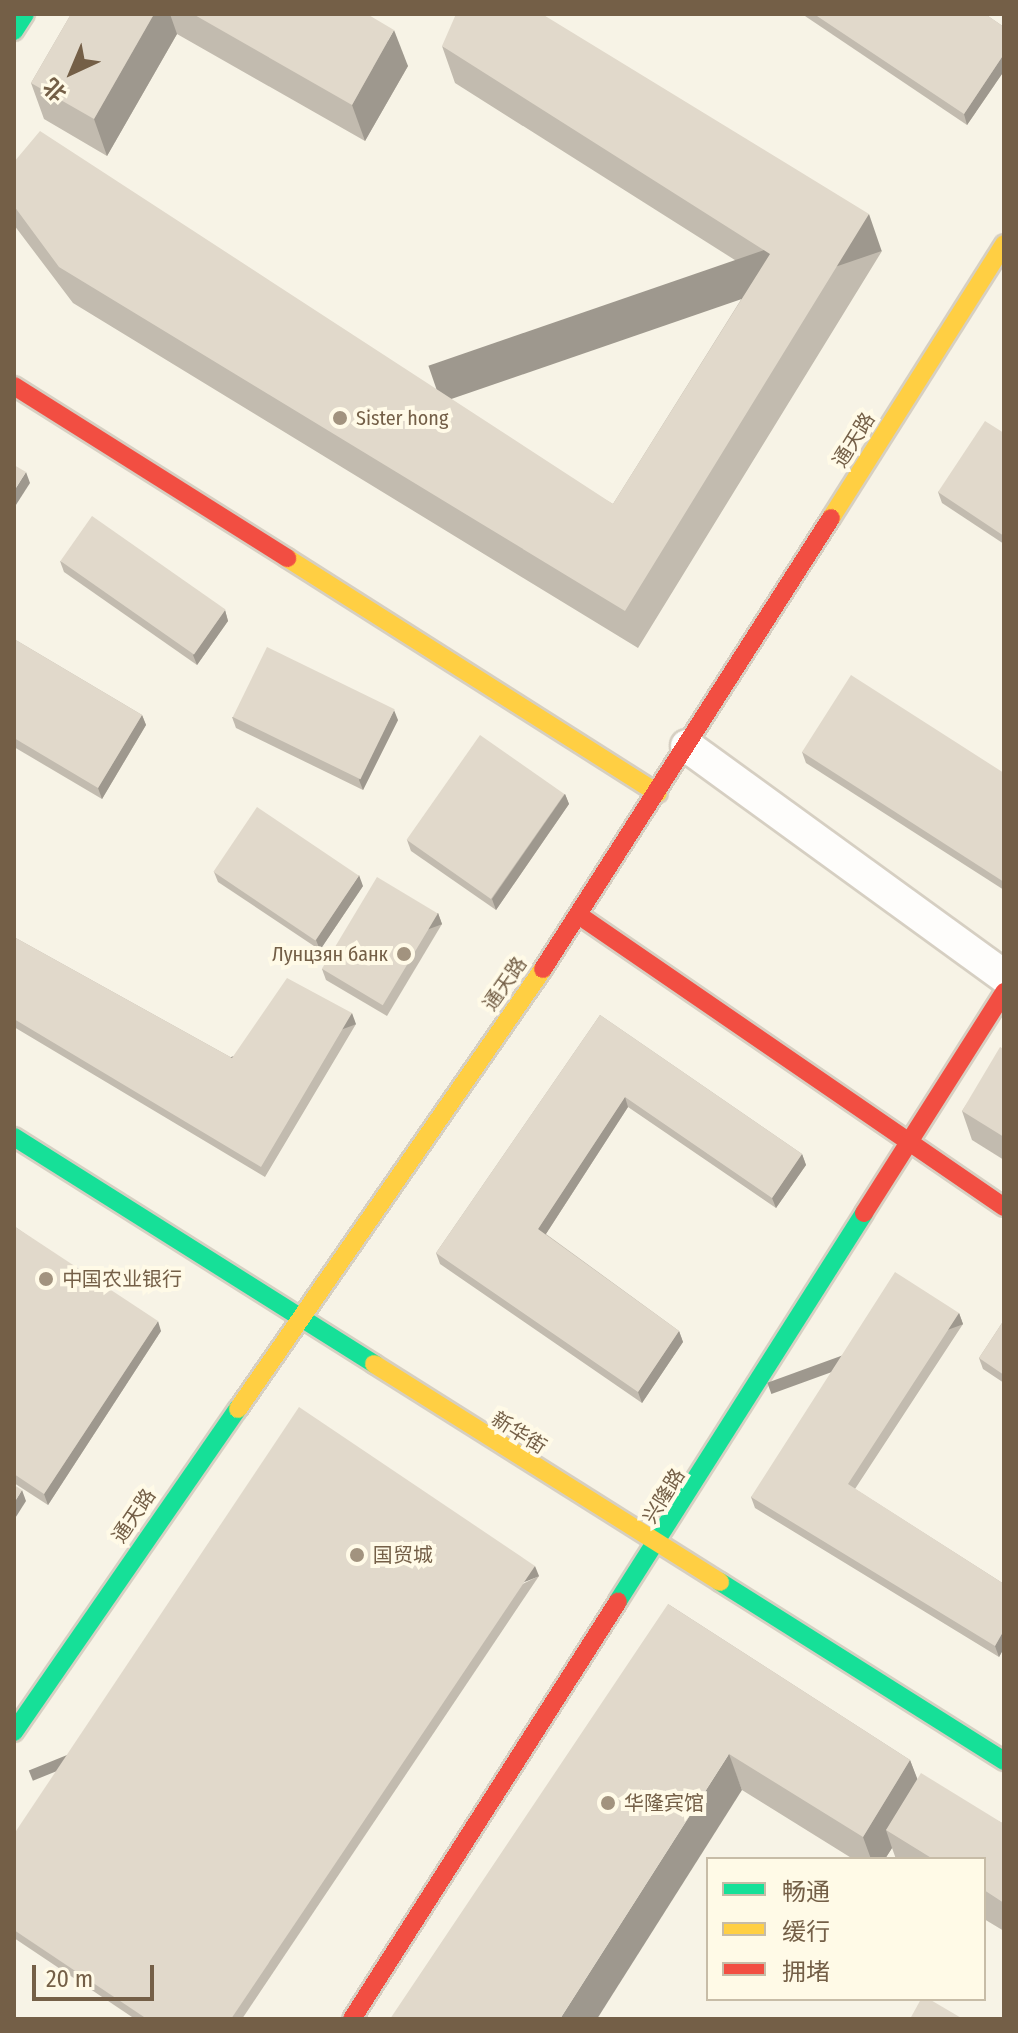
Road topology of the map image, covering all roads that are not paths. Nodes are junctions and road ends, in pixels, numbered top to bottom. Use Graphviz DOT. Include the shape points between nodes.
graph roads {
  1 [pos="25,14"];
  2 [pos="14,31"];
  3 [pos="1004,244"];
  4 [pos="14,386"];
  5 [pos="687,746"];
  6 [pos="658,793"];
  7 [pos="580,916"];
  8 [pos="1004,976"];
  9 [pos="1004,992"];
  10 [pos="14,1137"];
  11 [pos="910,1142"];
  12 [pos="1004,1207"];
  13 [pos="295,1319"];
  14 [pos="659,1546"];
  15 [pos="14,1732"];
  16 [pos="1004,1761"];
  17 [pos="352,2019"];
  1 -- 2 [label="main road"];
  3 -- 5 [label="main road, 通天路"];
  4 -- 6 [label="main road"];
  5 -- 6 [label="main road, 通天路"];
  5 -- 8 [label="street"];
  6 -- 7 [label="main road, 通天路"];
  7 -- 11 [label="main road"];
  7 -- 13 [label="main road, 通天路"];
  9 -- 11 [label="main road, 兴隆路"];
  10 -- 13 [label="main road, 新华街"];
  11 -- 12 [label="main road"];
  11 -- 14 [label="main road, 兴隆路"];
  13 -- 14 [label="main road, 新华街"];
  13 -- 15 [label="main road, 通天路"];
  14 -- 16 [label="main road, 新华街"];
  14 -- 17 [label="main road, 兴隆路"];
}
